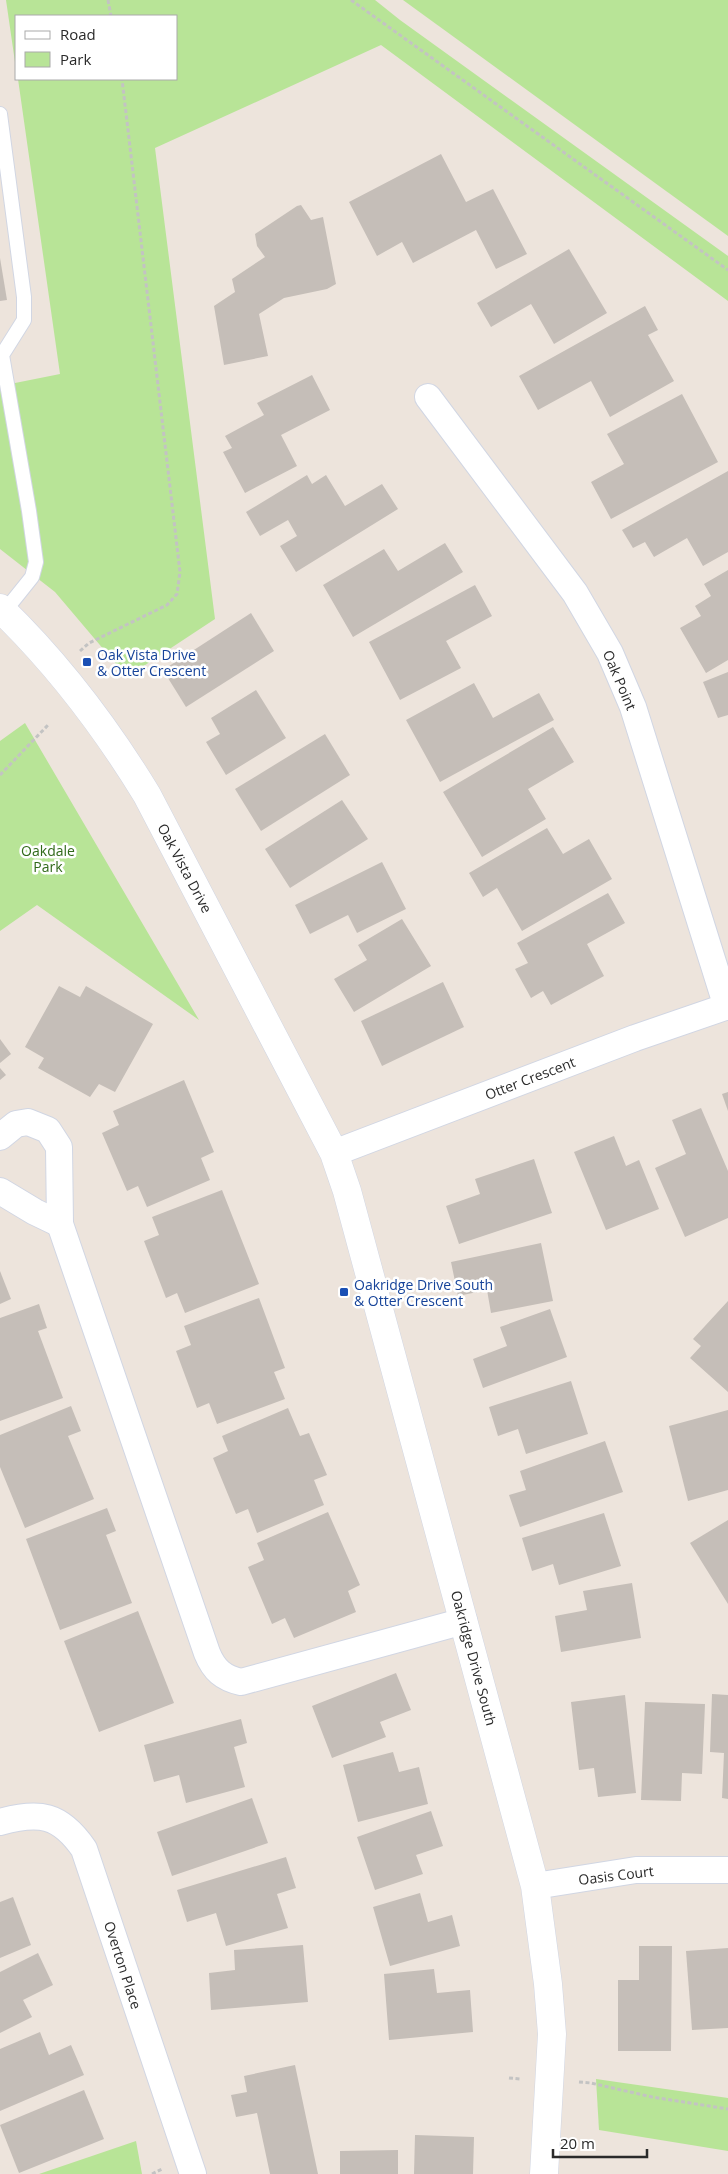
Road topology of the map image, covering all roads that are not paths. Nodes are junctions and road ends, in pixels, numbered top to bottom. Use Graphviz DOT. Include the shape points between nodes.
graph roads {
  1 [pos="0,114"];
  2 [pos="6,339"];
  3 [pos="428,397"];
  4 [pos="2,610"];
  5 [pos="727,1006"];
  6 [pos="0,1137"];
  7 [pos="334,1153"];
  8 [pos="0,1191"];
  9 [pos="60,1224"];
  10 [pos="464,1621"];
  11 [pos="0,1822"];
  12 [pos="728,1870"];
  13 [pos="535,1886"];
  14 [pos="193,2174"];
  15 [pos="544,2174"];
  1 -- 2 [label="lane" via="24,297 24,320"];
  2 -- 4 [label="lane" via="2,355 36,568 32,577"];
  3 -- 5 [label="street, Oak Point" via="575,593 610,653 633,707"];
  4 -- 7 [label="street, Oak Vista Drive" via="60,673 126,760"];
  5 -- 7 [label="street, Otter Crescent"];
  6 -- 9 [label="street" via="16,1124 28,1122 48,1130 55,1138 59,1147"];
  7 -- 10 [label="street, Oakridge Drive South"];
  8 -- 9 [label="street"];
  9 -- 10 [label="street" via="213,1667 228,1679 240,1682"];
  10 -- 13 [label="street, Oakridge Drive South"];
  11 -- 14 [label="street, Overton Place" via="24,1816 47,1817 60,1822 84,1849"];
  12 -- 13 [label="street, Oasis Court" via="636,1870"];
  13 -- 15 [label="street, Oakridge Drive South" via="552,2034"];
}
